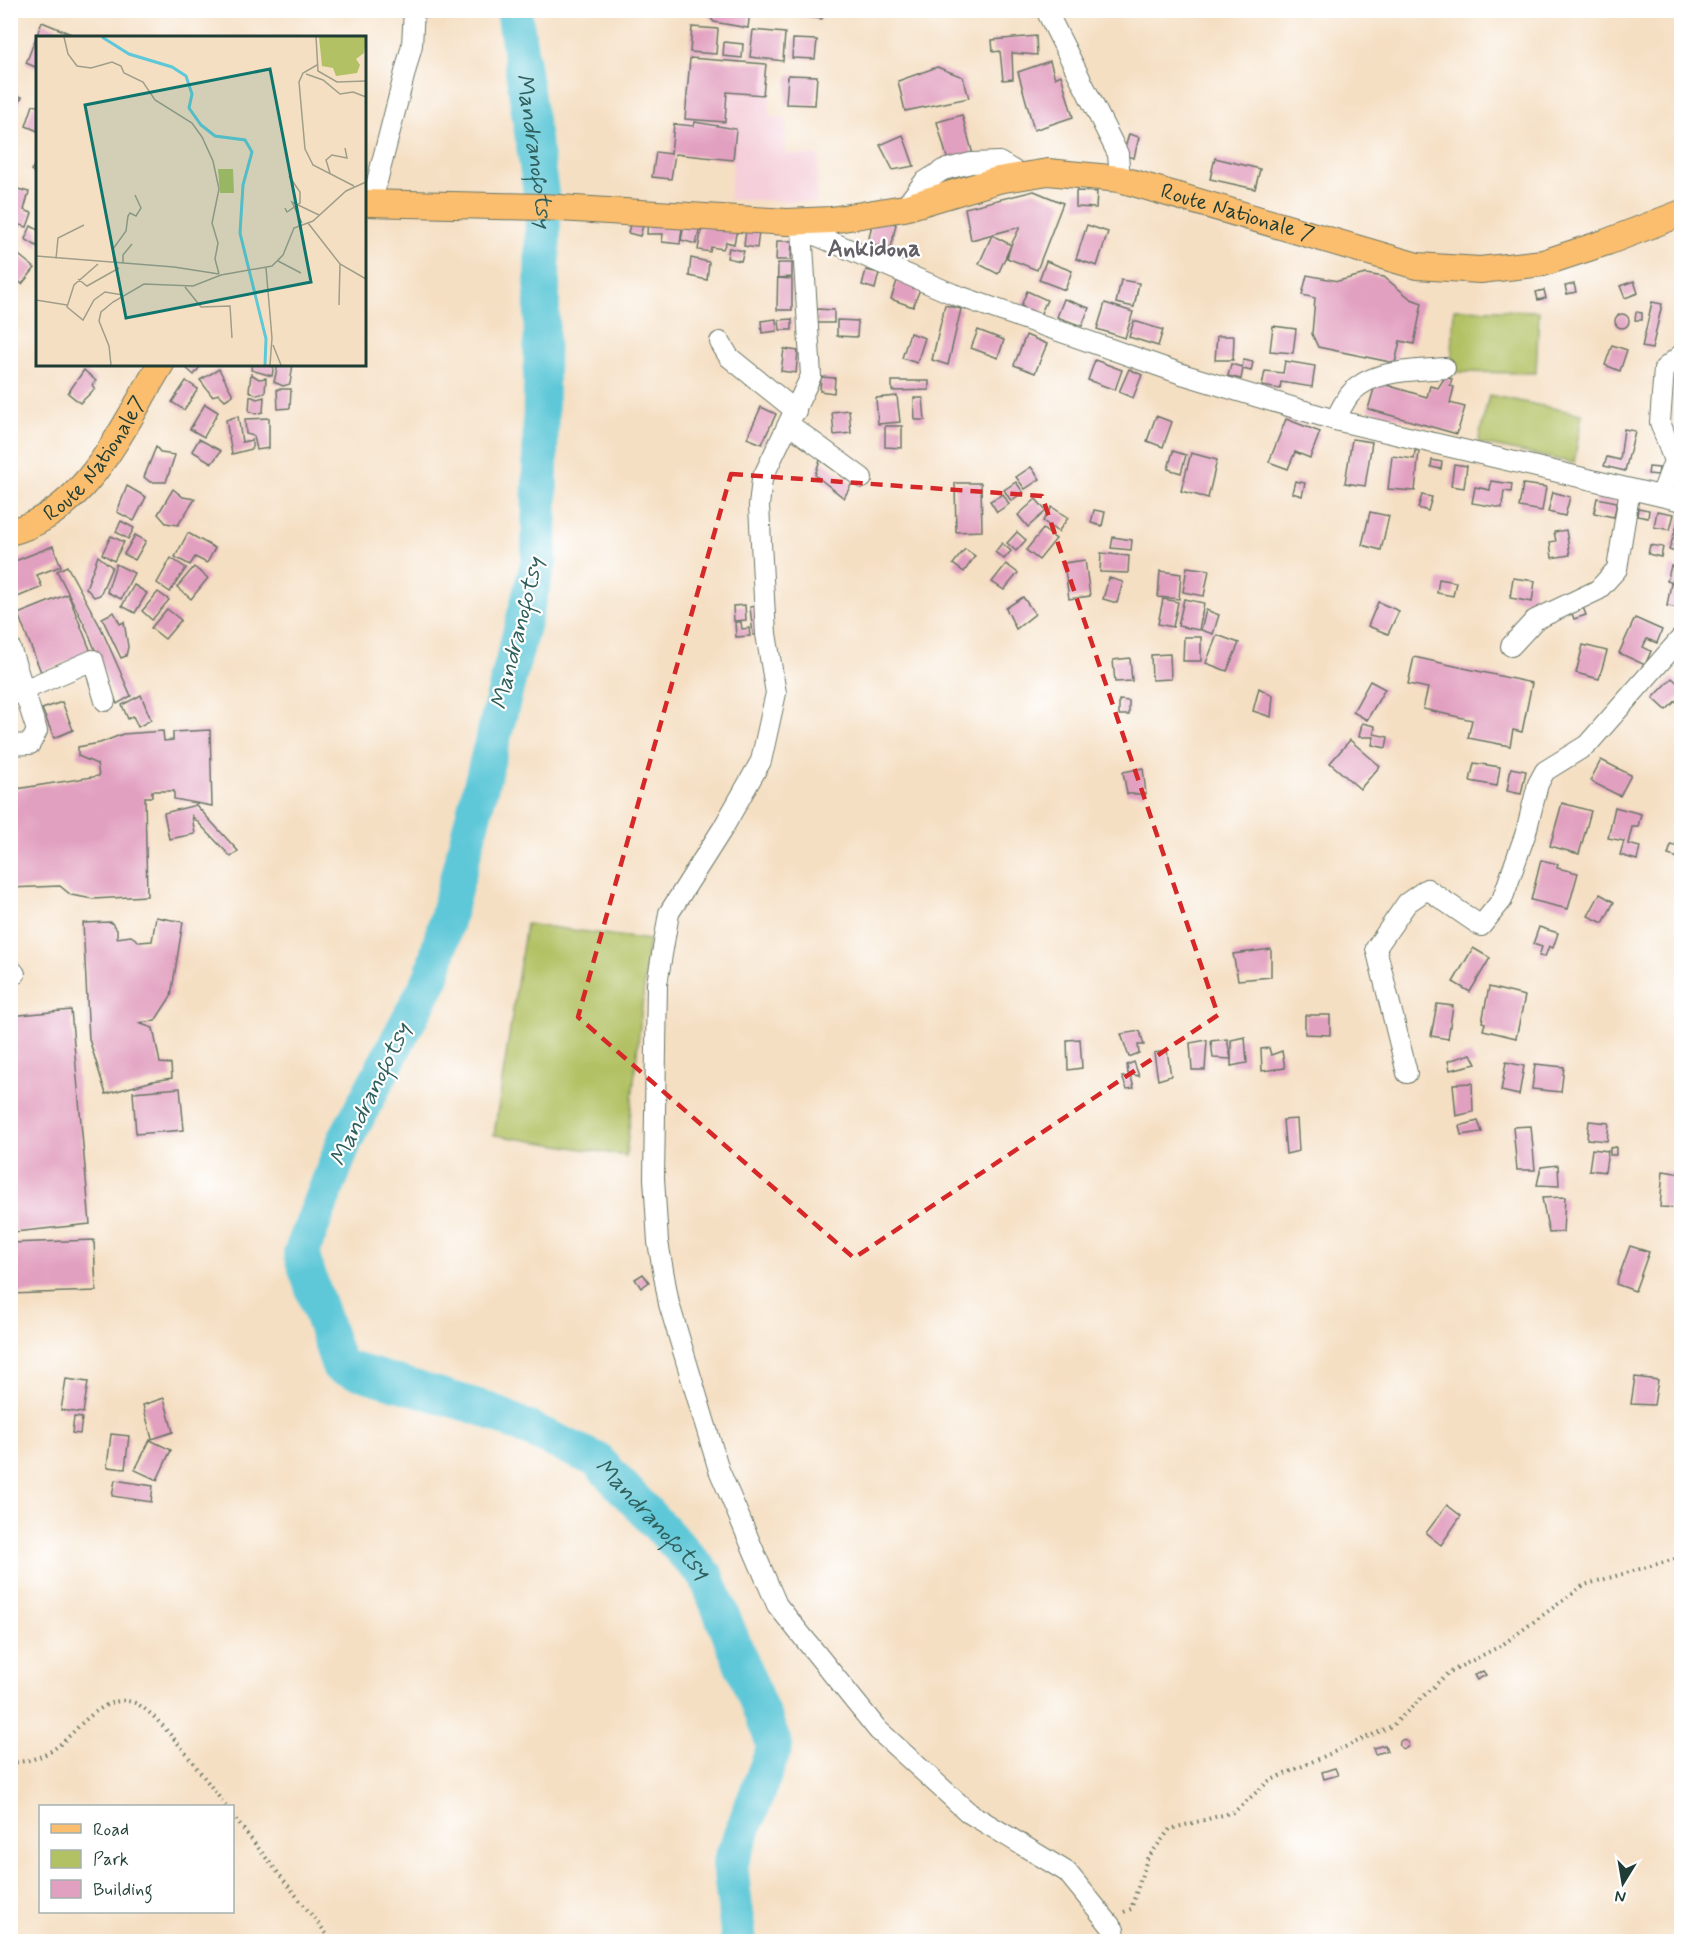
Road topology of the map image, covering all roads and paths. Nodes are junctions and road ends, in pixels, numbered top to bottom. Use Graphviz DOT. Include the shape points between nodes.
graph roads {
  1 [pos="414,10"];
  2 [pos="1046,10"];
  3 [pos="1120,179"];
  4 [pos="368,202"];
  5 [pos="1680,215"];
  6 [pos="795,226"];
  7 [pos="720,342"];
  8 [pos="1682,354"];
  9 [pos="160,366"];
  10 [pos="1445,368"];
  11 [pos="793,418"];
  12 [pos="1335,420"];
  13 [pos="1678,461"];
  14 [pos="861,478"];
  15 [pos="1630,489"];
  16 [pos="1661,496"];
  17 [pos="1682,501"];
  18 [pos="10,532"];
  19 [pos="1682,637"];
  20 [pos="1511,646"];
  21 [pos="10,647"];
  22 [pos="17,692"];
  23 [pos="105,701"];
  24 [pos="10,745"];
  25 [pos="1407,1073"];
  26 [pos="1682,1557"];
  27 [pos="10,1763"];
  28 [pos="225,1805"];
  29 [pos="234,1817"];
  30 [pos="1107,1922"];
  31 [pos="333,1941"];
  32 [pos="1116,1941"];
  1 -- 4 [label="street" via="412,45"];
  2 -- 3 [label="street" via="1118,154"];
  3 -- 5 [label="main road, Route Nationale 7" via="1427,267 1480,270 1543,263"];
  3 -- 6 [label="main road, Route Nationale 7" via="1048,172 998,180 904,208"];
  4 -- 6 [label="main road" via="636,212"];
  6 -- 11 [label="street" via="811,376"];
  6 -- 12 [label="street" via="953,294 1185,375"];
  7 -- 11 [label="street" via="729,357"];
  8 -- 13 [label="street" via="1664,369 1660,422"];
  9 -- 18 [label="main road, Route Nationale7" via="92,477 58,510 24,529"];
  10 -- 12 [label="street" via="1395,373 1364,383 1352,393"];
  11 -- 14 [label="street"];
  11 -- 30 [label="street" via="762,479 759,506 766,634 776,693 761,761 669,913 657,984 654,1178 658,1242 669,1304 719,1470 777,1605 878,1730 969,1813 1067,1872"];
  12 -- 15 [label="street"];
  13 -- 16 [label="street"];
  15 -- 16 [label="street"];
  15 -- 20 [label="street" via="1617,569 1598,590 1535,620"];
  16 -- 17 [label="street"];
  19 -- 25 [label="street" via="1587,745 1545,771 1502,900 1481,926 1427,889 1407,903 1376,948"];
  21 -- 22 [label="street"];
  22 -- 23 [label="street" via="93,660"];
  22 -- 24 [label="street" via="37,731 30,744"];
  26 -- 30 [label="path" via="1584,1585 1502,1645 1448,1674 1392,1726 1269,1781 1234,1812 1170,1829 1147,1859 1131,1909"];
  27 -- 28 [label="path" via="54,1752 111,1702 132,1701 150,1712"];
  29 -- 31 [label="path"];
  30 -- 32 [label="street"];
}
